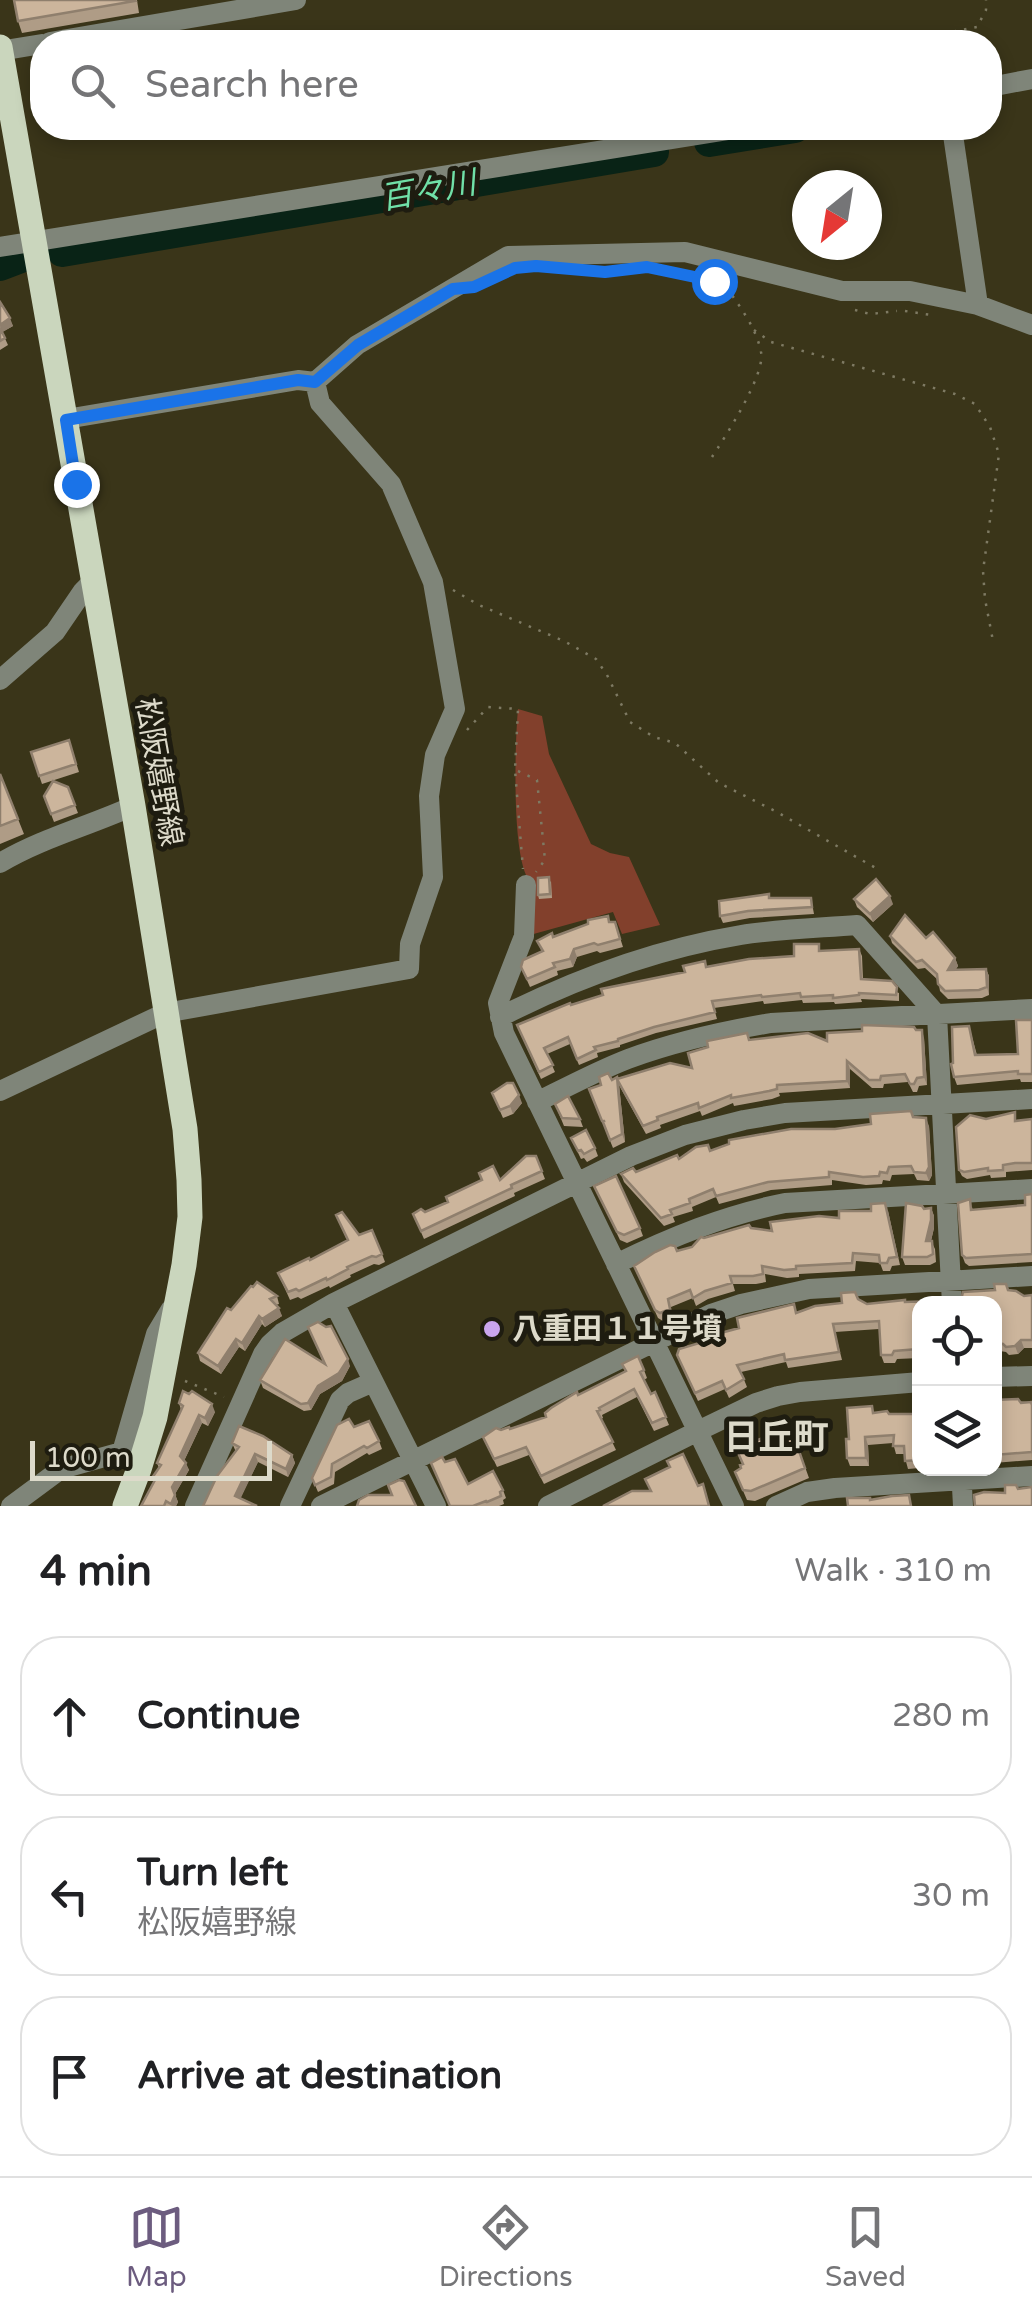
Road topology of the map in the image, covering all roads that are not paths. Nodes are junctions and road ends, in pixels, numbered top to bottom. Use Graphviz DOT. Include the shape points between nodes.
graph roads {
  1 [pos="296,0"];
  2 [pos="122,30"];
  3 [pos="30,45"];
  4 [pos="0,50"];
  5 [pos="1032,79"];
  6 [pos="1002,85"];
  7 [pos="666,140"];
  8 [pos="954,140"];
  9 [pos="33,241"];
  10 [pos="0,247"];
  11 [pos="978,304"];
  12 [pos="1032,324"];
  13 [pos="315,382"];
  14 [pos="66,420"];
  15 [pos="92,582"];
  16 [pos="0,680"];
  17 [pos="133,806"];
  18 [pos="0,863"];
  19 [pos="526,885"];
  20 [pos="1032,1009"];
  21 [pos="165,1013"];
  22 [pos="937,1014"];
  23 [pos="500,1018"];
  24 [pos="0,1091"];
  25 [pos="1032,1099"];
  26 [pos="537,1102"];
  27 [pos="942,1103"];
  28 [pos="577,1183"];
  29 [pos="1032,1189"];
  30 [pos="948,1193"];
  31 [pos="616,1264"];
  32 [pos="1032,1276"];
  33 [pos="950,1279"];
  34 [pos="178,1296"];
  35 [pos="951,1296"];
  36 [pos="334,1303"];
  37 [pos="654,1342"];
  38 [pos="1032,1376"];
  39 [pos="1002,1378"];
  40 [pos="374,1382"];
  41 [pos="912,1383"];
  42 [pos="698,1431"];
  43 [pos="414,1460"];
  44 [pos="1002,1475"];
  45 [pos="944,1476"];
  46 [pos="961,1476"];
  47 [pos="1032,1476"];
  48 [pos="11,1506"];
  49 [pos="125,1506"];
  50 [pos="194,1506"];
  51 [pos="290,1506"];
  52 [pos="321,1506"];
  53 [pos="436,1506"];
  54 [pos="548,1506"];
  55 [pos="734,1506"];
  56 [pos="776,1506"];
  57 [pos="963,1506"];
  1 -- 2 [label="street"];
  3 -- 4 [label="street"];
  4 -- 9 [label="main road, 松阪嬉野線"];
  5 -- 6 [label="street"];
  7 -- 9 [label="street"];
  8 -- 11 [label="street"];
  9 -- 10 [label="street"];
  9 -- 14 [label="main road, 松阪嬉野線"];
  11 -- 12 [label="street"];
  11 -- 13 [label="street" via="910,291 842,291 685,252 508,256 358,345"];
  13 -- 14 [label="street"];
  13 -- 21 [label="street" via="320,403 391,484 433,582 455,709 435,756 429,796 432,878 410,944 409,970"];
  14 -- 15 [label="main road, 松阪嬉野線"];
  15 -- 16 [label="street" via="56,632"];
  15 -- 17 [label="main road, 松阪嬉野線"];
  17 -- 18 [label="street"];
  17 -- 21 [label="main road, 松阪嬉野線"];
  19 -- 23 [label="street" via="524,936 498,1002"];
  20 -- 22 [label="street"];
  21 -- 24 [label="street"];
  21 -- 34 [label="main road, 松阪嬉野線" via="190,1180"];
  22 -- 23 [label="street" via="857,925 744,934 668,951 568,984"];
  22 -- 26 [label="street" via="727,1031 629,1059"];
  22 -- 27 [label="street"];
  23 -- 26 [label="street"];
  25 -- 27 [label="street"];
  26 -- 28 [label="street"];
  27 -- 28 [label="street" via="744,1120 661,1144"];
  27 -- 30 [label="street"];
  28 -- 31 [label="street"];
  28 -- 36 [label="street"];
  29 -- 30 [label="street"];
  30 -- 31 [label="street" via="766,1207 667,1239"];
  30 -- 33 [label="street"];
  31 -- 37 [label="street"];
  32 -- 33 [label="street"];
  33 -- 35 [label="street"];
  33 -- 37 [label="street" via="789,1292 726,1309"];
  34 -- 48 [label="street" via="156,1334 122,1452 61,1469"];
  34 -- 49 [label="main road, 松阪嬉野線" via="155,1417"];
  36 -- 40 [label="street"];
  36 -- 50 [label="street" via="270,1344"];
  37 -- 42 [label="street"];
  37 -- 43 [label="street"];
  38 -- 39 [label="street"];
  40 -- 43 [label="street"];
  40 -- 51 [label="street" via="340,1400"];
  41 -- 42 [label="street" via="778,1396"];
  42 -- 54 [label="street"];
  42 -- 55 [label="street"];
  43 -- 52 [label="street"];
  43 -- 53 [label="street"];
  44 -- 47 [label="street"];
  45 -- 56 [label="street" via="807,1492"];
  46 -- 57 [label="street"];
}
